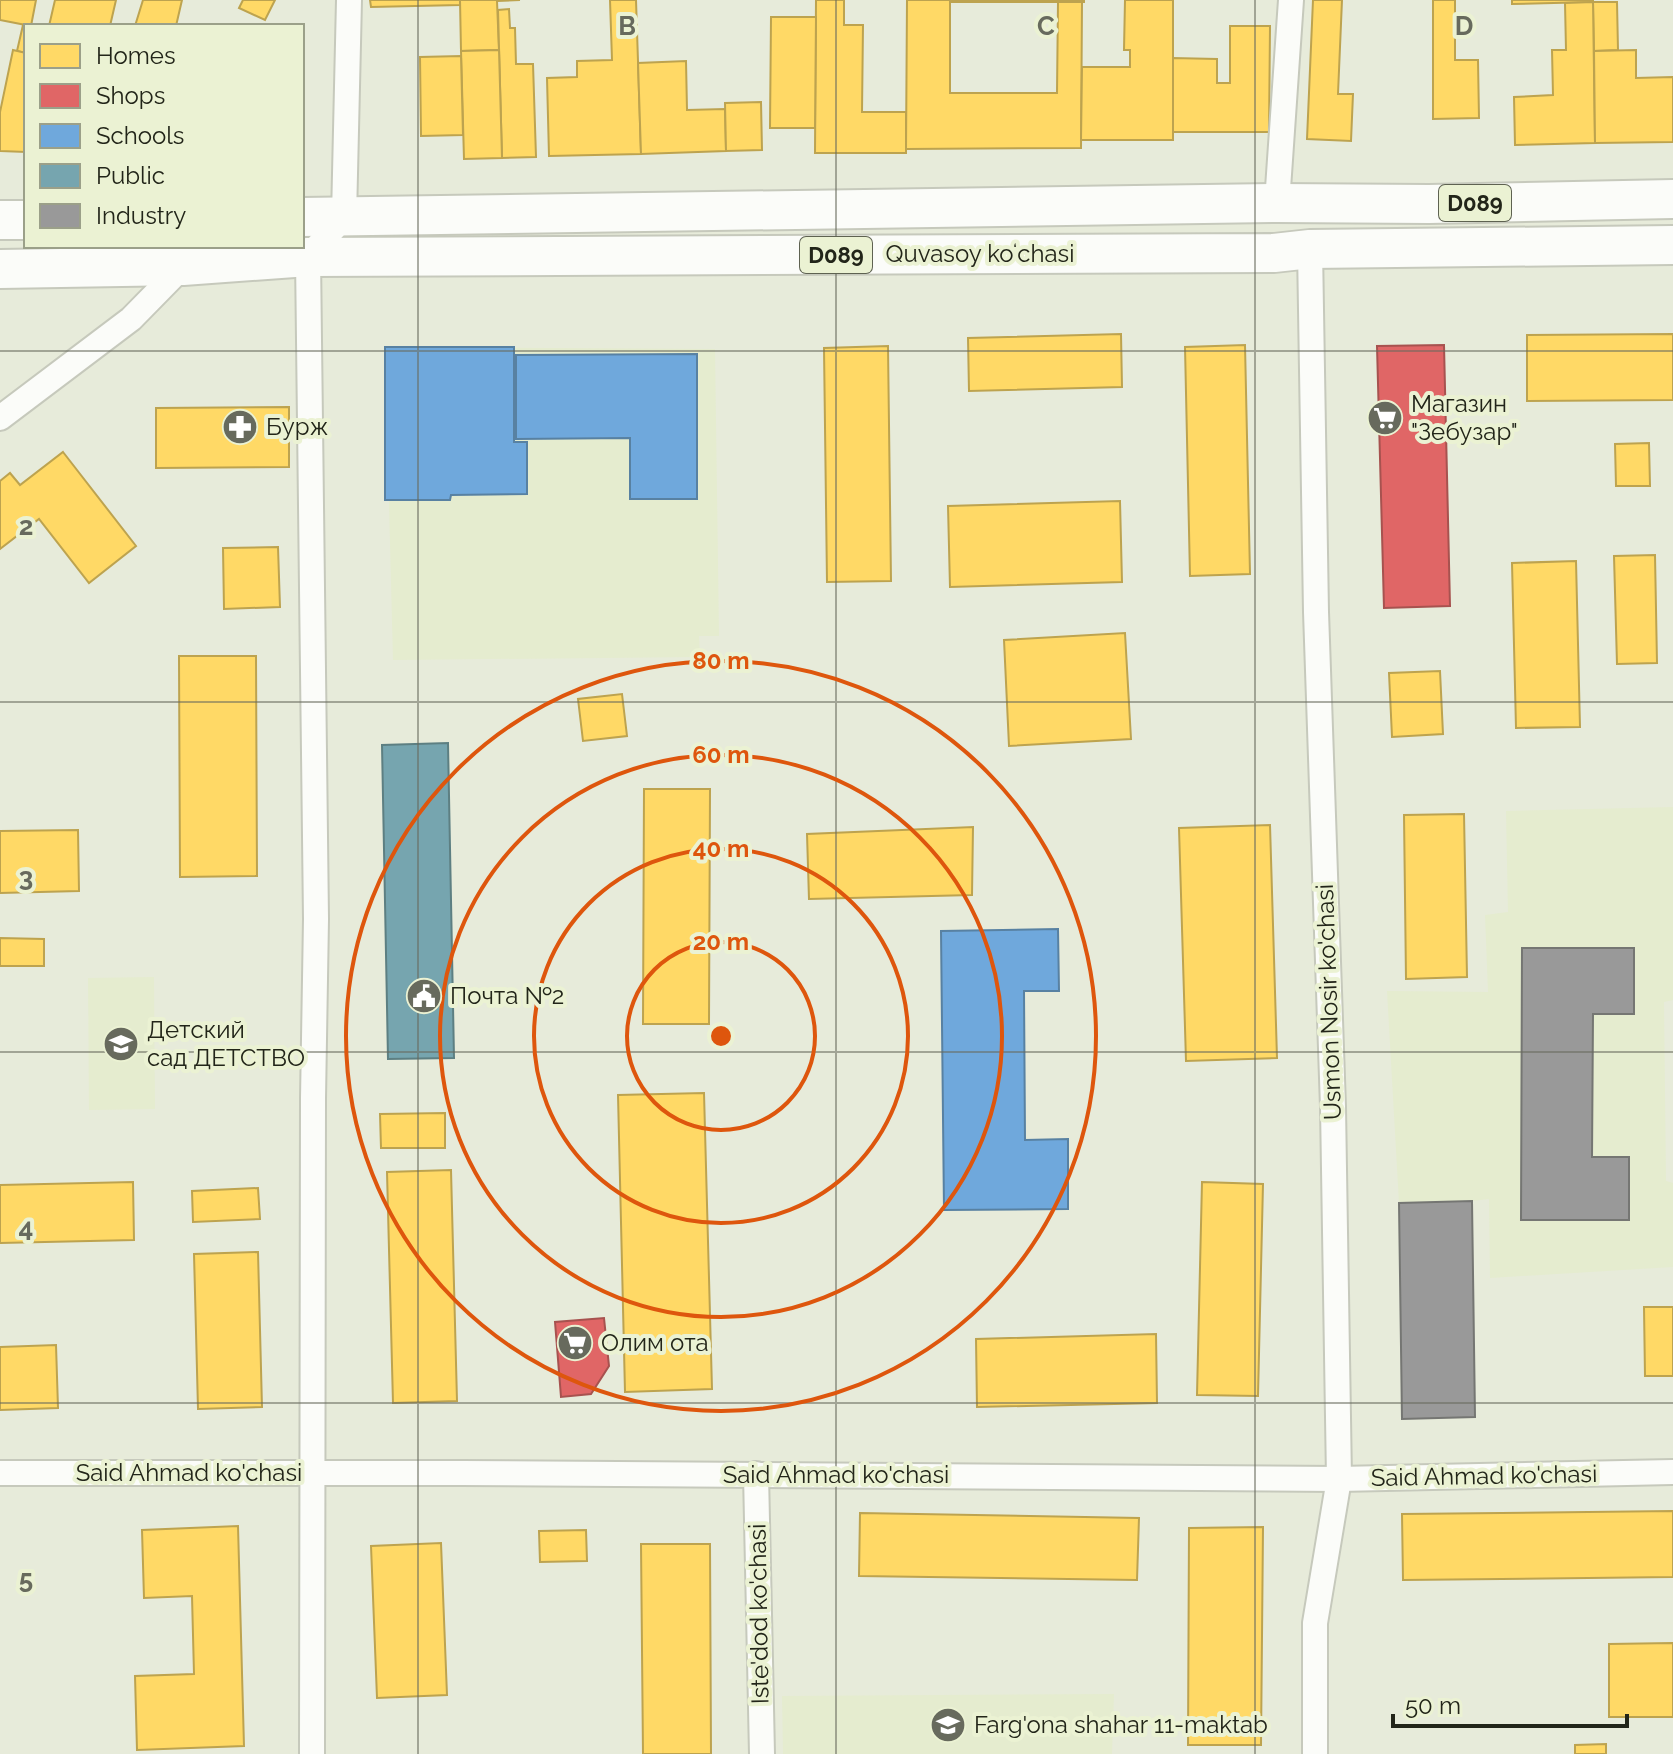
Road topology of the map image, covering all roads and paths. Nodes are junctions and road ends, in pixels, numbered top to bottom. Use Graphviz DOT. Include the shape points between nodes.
graph roads {
  1 [pos="349,0"];
  2 [pos="1291,0"];
  3 [pos="1673,199"];
  4 [pos="1277,203"];
  5 [pos="304,217"];
  6 [pos="344,217"];
  7 [pos="0,220"];
  8 [pos="24,220"];
  9 [pos="1673,245"];
  10 [pos="1310,249"];
  11 [pos="183,256"];
  12 [pos="308,257"];
  13 [pos="0,269"];
  14 [pos="0,418"];
  15 [pos="312,1472"];
  16 [pos="1673,1472"];
  17 [pos="0,1473"];
  18 [pos="756,1474"];
  19 [pos="1339,1479"];
  20 [pos="312,1754"];
  21 [pos="762,1754"];
  22 [pos="1315,1754"];
  1 -- 6 [label="street"];
  2 -- 4 [label="street"];
  3 -- 4 [label="main road, Quvasoy koʻchasi / D089"];
  4 -- 6 [label="main road, Quvasoy koʻchasi / D089"];
  5 -- 6 [label="main road, Quvasoy koʻchasi / D089"];
  6 -- 12 [label="street"];
  7 -- 8 [label="main road"];
  9 -- 10 [label="main road, Quvasoy koʻchasi / D089"];
  10 -- 12 [label="main road, Quvasoy koʻchasi / D089"];
  10 -- 19 [label="street, Usmon Nosir ko'chasi"];
  11 -- 12 [label="main road, Quvasoy koʻchasi / D089"];
  11 -- 13 [label="main road, Quvasoy koʻchasi / D089"];
  11 -- 14 [label="street" via="131,319"];
  12 -- 15 [label="street" via="316,903"];
  15 -- 17 [label="street, Said Ahmad ko'chasi"];
  15 -- 18 [label="street, Said Ahmad ko'chasi"];
  15 -- 20 [label="street"];
  16 -- 19 [label="street, Said Ahmad ko'chasi"];
  18 -- 19 [label="street, Said Ahmad ko'chasi"];
  18 -- 21 [label="street, Iste'dod ko'chasi"];
  19 -- 22 [label="street, Usmon Nosir ko'chasi" via="1315,1623"];
}
